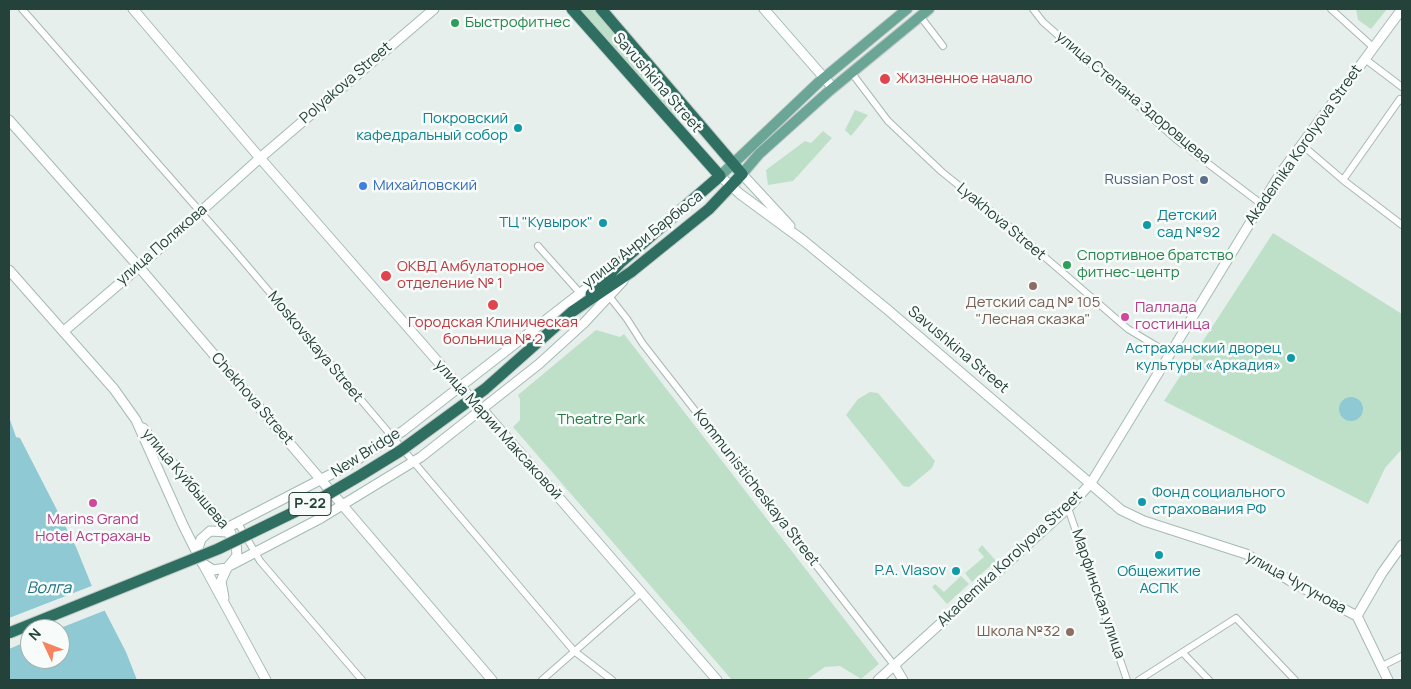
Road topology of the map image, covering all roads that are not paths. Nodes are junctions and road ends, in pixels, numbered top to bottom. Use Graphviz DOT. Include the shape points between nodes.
graph roads {
  1 [pos="22,9"];
  2 [pos="133,9"];
  3 [pos="434,9"];
  4 [pos="572,9"];
  5 [pos="601,9"];
  6 [pos="764,9"];
  7 [pos="908,9"];
  8 [pos="929,9"];
  9 [pos="1033,9"];
  10 [pos="1331,9"];
  11 [pos="1402,9"];
  12 [pos="920,16"];
  13 [pos="1402,19"];
  14 [pos="943,46"];
  15 [pos="1374,48"];
  16 [pos="1365,59"];
  17 [pos="851,72"];
  18 [pos="824,78"];
  19 [pos="1402,87"];
  20 [pos="833,88"];
  21 [pos="1401,100"];
  22 [pos="686,107"];
  23 [pos="9,120"];
  24 [pos="669,121"];
  25 [pos="1301,144"];
  26 [pos="260,158"];
  27 [pos="732,163"];
  28 [pos="742,174"];
  29 [pos="720,176"];
  30 [pos="1343,180"];
  31 [pos="732,187"];
  32 [pos="1260,204"];
  33 [pos="200,213"];
  34 [pos="1402,225"];
  35 [pos="804,241"];
  36 [pos="538,246"];
  37 [pos="622,262"];
  38 [pos="139,267"];
  39 [pos="9,270"];
  40 [pos="631,272"];
  41 [pos="580,293"];
  42 [pos="609,296"];
  43 [pos="574,311"];
  44 [pos="64,331"];
  45 [pos="1168,353"];
  46 [pos="460,387"];
  47 [pos="483,410"];
  48 [pos="136,420"];
  49 [pos="392,438"];
  50 [pos="413,462"];
  51 [pos="322,480"];
  52 [pos="1091,483"];
  53 [pos="343,506"];
  54 [pos="1068,508"];
  55 [pos="238,523"];
  56 [pos="225,529"];
  57 [pos="1401,547"];
  58 [pos="254,553"];
  59 [pos="200,560"];
  60 [pos="229,566"];
  61 [pos="641,593"];
  62 [pos="227,608"];
  63 [pos="1357,616"];
  64 [pos="9,632"];
  65 [pos="574,651"];
  66 [pos="1183,654"];
  67 [pos="1402,656"];
  68 [pos="894,666"];
  69 [pos="1382,666"];
  70 [pos="266,680"];
  71 [pos="362,680"];
  72 [pos="492,680"];
  73 [pos="542,680"];
  74 [pos="612,680"];
  75 [pos="717,680"];
  76 [pos="878,680"];
  77 [pos="903,680"];
  78 [pos="1127,680"];
  79 [pos="1139,680"];
  80 [pos="1209,680"];
  81 [pos="1295,680"];
  82 [pos="1388,680"];
  1 -- 33 [label="street, Moskovskaya Street"];
  2 -- 26 [label="street, улица Марии Максаковой"];
  3 -- 26 [label="street, Polyakova Street"];
  4 -- 24 [label="highway, Savushkina Street"];
  5 -- 22 [label="highway, Savushkina Street"];
  6 -- 18 [label="street"];
  7 -- 18 [label="main road, улица Анри Барбюса"];
  8 -- 12 [label="main road, улица Анри Барбюса"];
  9 -- 32 [label="street, улица Степана Здоровцева" via="1043,22 1177,140"];
  10 -- 15 [label="street"];
  11 -- 15 [label="street"];
  12 -- 14 [label="street"];
  12 -- 17 [label="main road, улица Анри Барбюса"];
  13 -- 15 [label="street"];
  15 -- 16 [label="street, Akademika Korolyova Street"];
  16 -- 19 [label="street"];
  16 -- 25 [label="street, Akademika Korolyova Street"];
  17 -- 20 [label="main road, улица Анри Барбюса"];
  17 -- 45 [label="street, Lyakhova Street" via="888,121 942,172 1128,329"];
  18 -- 20 [label="street"];
  18 -- 27 [label="main road, улица Анри Барбюса"];
  20 -- 28 [label="main road, улица Анри Барбюса" via="759,154"];
  21 -- 30 [label="street"];
  22 -- 24 [label="highway"];
  22 -- 27 [label="highway, Savushkina Street"];
  23 -- 38 [label="street, Chekhova Street"];
  24 -- 29 [label="highway, Savushkina Street"];
  25 -- 30 [label="street"];
  25 -- 32 [label="street, Akademika Korolyova Street"];
  26 -- 33 [label="street, улица Полякова"];
  26 -- 46 [label="street, улица Марии Максаковой"];
  27 -- 28 [label="highway, Savushkina Street"];
  27 -- 29 [label="main road, улица Анри Барбюса"];
  28 -- 31 [label="highway, улица Анри Барбюса"];
  28 -- 35 [label="street"];
  29 -- 31 [label="street"];
  29 -- 37 [label="highway, улица Анри Барбюса"];
  30 -- 34 [label="street"];
  31 -- 35 [label="street"];
  31 -- 40 [label="highway, улица Анри Барбюса"];
  32 -- 45 [label="street, Akademika Korolyova Street"];
  33 -- 38 [label="street, улица Полякова"];
  33 -- 49 [label="street, Moskovskaya Street"];
  35 -- 52 [label="street, Savushkina Street"];
  36 -- 41 [label="street"];
  37 -- 41 [label="street"];
  37 -- 43 [label="highway, улица Анри Барбюса"];
  38 -- 44 [label="street, улица Полякова"];
  38 -- 51 [label="street, Chekhova Street"];
  39 -- 44 [label="street"];
  40 -- 42 [label="street"];
  40 -- 43 [label="highway, улица Анри Барбюса"];
  41 -- 46 [label="street"];
  42 -- 47 [label="street" via="539,364"];
  42 -- 68 [label="street, Kommunisticheskaya Street" via="642,344"];
  43 -- 64 [label="highway, New Bridge / Р-22, bridge" via="485,388 361,476 218,549"];
  44 -- 48 [label="street"];
  45 -- 52 [label="street, Akademika Korolyova Street"];
  46 -- 47 [label="street, улица Марии Максаковой"];
  46 -- 49 [label="street"];
  47 -- 50 [label="street"];
  47 -- 61 [label="street, улица Марии Максаковой"];
  48 -- 56 [label="street, улица Куйбышева"];
  48 -- 59 [label="street"];
  49 -- 50 [label="street, Moskovskaya Street"];
  49 -- 51 [label="street"];
  50 -- 53 [label="street"];
  50 -- 65 [label="street, Moskovskaya Street"];
  51 -- 53 [label="street, Chekhova Street"];
  51 -- 55 [label="street"];
  52 -- 54 [label="street, Akademika Korolyova Street"];
  52 -- 63 [label="street, улица Чугунова" via="1122,510 1144,521 1246,554"];
  53 -- 58 [label="street"];
  53 -- 72 [label="street, Chekhova Street"];
  54 -- 68 [label="street, Akademika Korolyova Street"];
  54 -- 78 [label="street, Марфинская улица"];
  55 -- 56 [label="street"];
  55 -- 58 [label="street"];
  56 -- 59 [label="street" via="205,534 198,545"];
  56 -- 60 [label="street, улица Куйбышева" via="234,538 238,550"];
  57 -- 63 [label="street"];
  58 -- 60 [label="street"];
  58 -- 71 [label="street"];
  59 -- 60 [label="street" via="213,570"];
  59 -- 62 [label="street"];
  60 -- 62 [label="street" via="221,581"];
  61 -- 65 [label="street"];
  61 -- 75 [label="street, улица Марии Максаковой"];
  62 -- 70 [label="street"];
  63 -- 69 [label="street, улица Чугунова"];
  65 -- 73 [label="street"];
  65 -- 74 [label="street, Moskovskaya Street"];
  66 -- 79 [label="street"];
  66 -- 80 [label="street"];
  66 -- 81 [label="street" via="1236,618"];
  67 -- 69 [label="street"];
  68 -- 76 [label="street, Akademika Korolyova Street"];
  68 -- 77 [label="street, Kommunisticheskaya Street"];
  69 -- 82 [label="street, улица Чугунова"];
}
